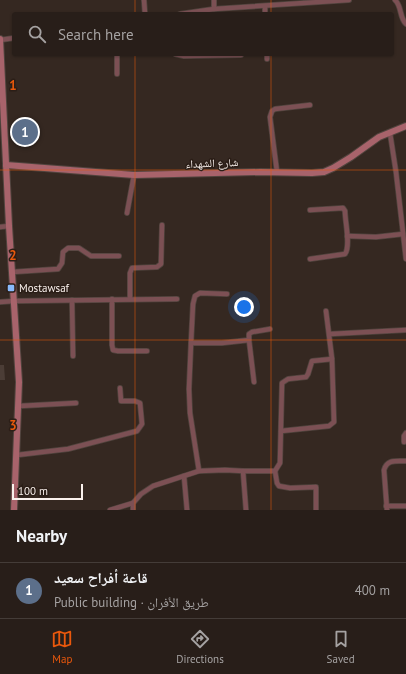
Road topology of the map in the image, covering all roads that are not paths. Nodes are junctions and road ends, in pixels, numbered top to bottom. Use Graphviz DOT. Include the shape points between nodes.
graph roads {
  1 [pos="144,0"];
  2 [pos="214,0"];
  3 [pos="349,0"];
  4 [pos="395,0"];
  5 [pos="264,6"];
  6 [pos="214,9"];
  7 [pos="145,12"];
  8 [pos="194,12"];
  9 [pos="265,12"];
  10 [pos="406,24"];
  11 [pos="12,38"];
  12 [pos="0,39"];
  13 [pos="0,54"];
  14 [pos="117,56"];
  15 [pos="117,74"];
  16 [pos="310,105"];
  17 [pos="406,126"];
  18 [pos="390,133"];
  19 [pos="3,134"];
  20 [pos="6,165"];
  21 [pos="277,172"];
  22 [pos="134,175"];
  23 [pos="310,210"];
  24 [pos="127,213"];
  25 [pos="162,225"];
  26 [pos="0,226"];
  27 [pos="9,226"];
  28 [pos="403,234"];
  29 [pos="347,236"];
  30 [pos="119,256"];
  31 [pos="310,259"];
  32 [pos="406,259"];
  33 [pos="12,272"];
  34 [pos="227,294"];
  35 [pos="112,299"];
  36 [pos="130,299"];
  37 [pos="178,299"];
  38 [pos="72,300"];
  39 [pos="14,301"];
  40 [pos="0,302"];
  41 [pos="326,311"];
  42 [pos="270,329"];
  43 [pos="406,330"];
  44 [pos="330,334"];
  45 [pos="249,340"];
  46 [pos="191,343"];
  47 [pos="147,351"];
  48 [pos="73,356"];
  49 [pos="332,359"];
  50 [pos="254,382"];
  51 [pos="120,388"];
  52 [pos="76,403"];
  53 [pos="19,406"];
  54 [pos="281,432"];
  55 [pos="406,433"];
  56 [pos="404,442"];
  57 [pos="17,455"];
  58 [pos="406,461"];
  59 [pos="199,471"];
  60 [pos="244,471"];
  61 [pos="275,471"];
  62 [pos="184,476"];
  63 [pos="133,503"];
  64 [pos="406,506"];
  65 [pos="386,508"];
  66 [pos="14,510"];
  67 [pos="110,510"];
  68 [pos="133,510"];
  69 [pos="187,510"];
  70 [pos="246,510"];
  71 [pos="316,510"];
  1 -- 7 [label="street"];
  2 -- 6 [label="street"];
  3 -- 5 [label="street"];
  4 -- 10 [label="street" via="399,3"];
  5 -- 6 [label="street"];
  5 -- 9 [label="street"];
  6 -- 8 [label="street"];
  11 -- 12 [label="street"];
  12 -- 13 [label="main road"];
  13 -- 19 [label="main road"];
  14 -- 15 [label="street"];
  16 -- 21 [label="street" via="275,109 271,113"];
  17 -- 18 [label="main road, شارع الشهداء"];
  18 -- 21 [label="main road, شارع الشهداء" via="328,170 312,173"];
  18 -- 28 [label="street"];
  19 -- 20 [label="main road"];
  20 -- 22 [label="main road, شارع الشهداء"];
  20 -- 27 [label="main road"];
  21 -- 22 [label="main road, شارع الشهداء"];
  22 -- 24 [label="street"];
  23 -- 29 [label="street" via="343,208"];
  25 -- 36 [label="street" via="160,264 157,267 132,268"];
  26 -- 27 [label="street"];
  27 -- 33 [label="main road"];
  28 -- 29 [label="street" via="376,237"];
  28 -- 32 [label="street"];
  29 -- 31 [label="street" via="345,254"];
  30 -- 33 [label="street" via="92,256 81,249 68,248 63,252 58,270"];
  33 -- 39 [label="main road"];
  34 -- 46 [label="street" via="200,293 195,296"];
  35 -- 36 [label="street"];
  35 -- 38 [label="street"];
  35 -- 47 [label="street" via="114,350"];
  36 -- 37 [label="street"];
  38 -- 39 [label="street"];
  38 -- 48 [label="street"];
  39 -- 40 [label="street"];
  39 -- 53 [label="main road"];
  41 -- 44 [label="street"];
  42 -- 45 [label="street" via="252,332 249,334"];
  43 -- 44 [label="street"];
  44 -- 49 [label="street"];
  45 -- 46 [label="street"];
  45 -- 50 [label="street"];
  46 -- 59 [label="street" via="190,413"];
  49 -- 54 [label="street" via="312,361 306,377 283,381"];
  49 -- 54 [label="street" via="335,417 333,424"];
  51 -- 57 [label="street" via="121,401 140,403 142,424 138,431 68,449"];
  52 -- 53 [label="street"];
  53 -- 57 [label="main road"];
  54 -- 61 [label="street" via="280,463"];
  55 -- 56 [label="street"];
  57 -- 66 [label="main road"];
  58 -- 65 [label="street" via="391,461 385,467"];
  59 -- 60 [label="street"];
  59 -- 62 [label="street"];
  60 -- 61 [label="street"];
  60 -- 70 [label="street"];
  61 -- 71 [label="street" via="279,486 316,487"];
  62 -- 63 [label="street" via="153,486"];
  62 -- 69 [label="street"];
  63 -- 67 [label="street"];
  63 -- 68 [label="street"];
  64 -- 65 [label="street"];
}
